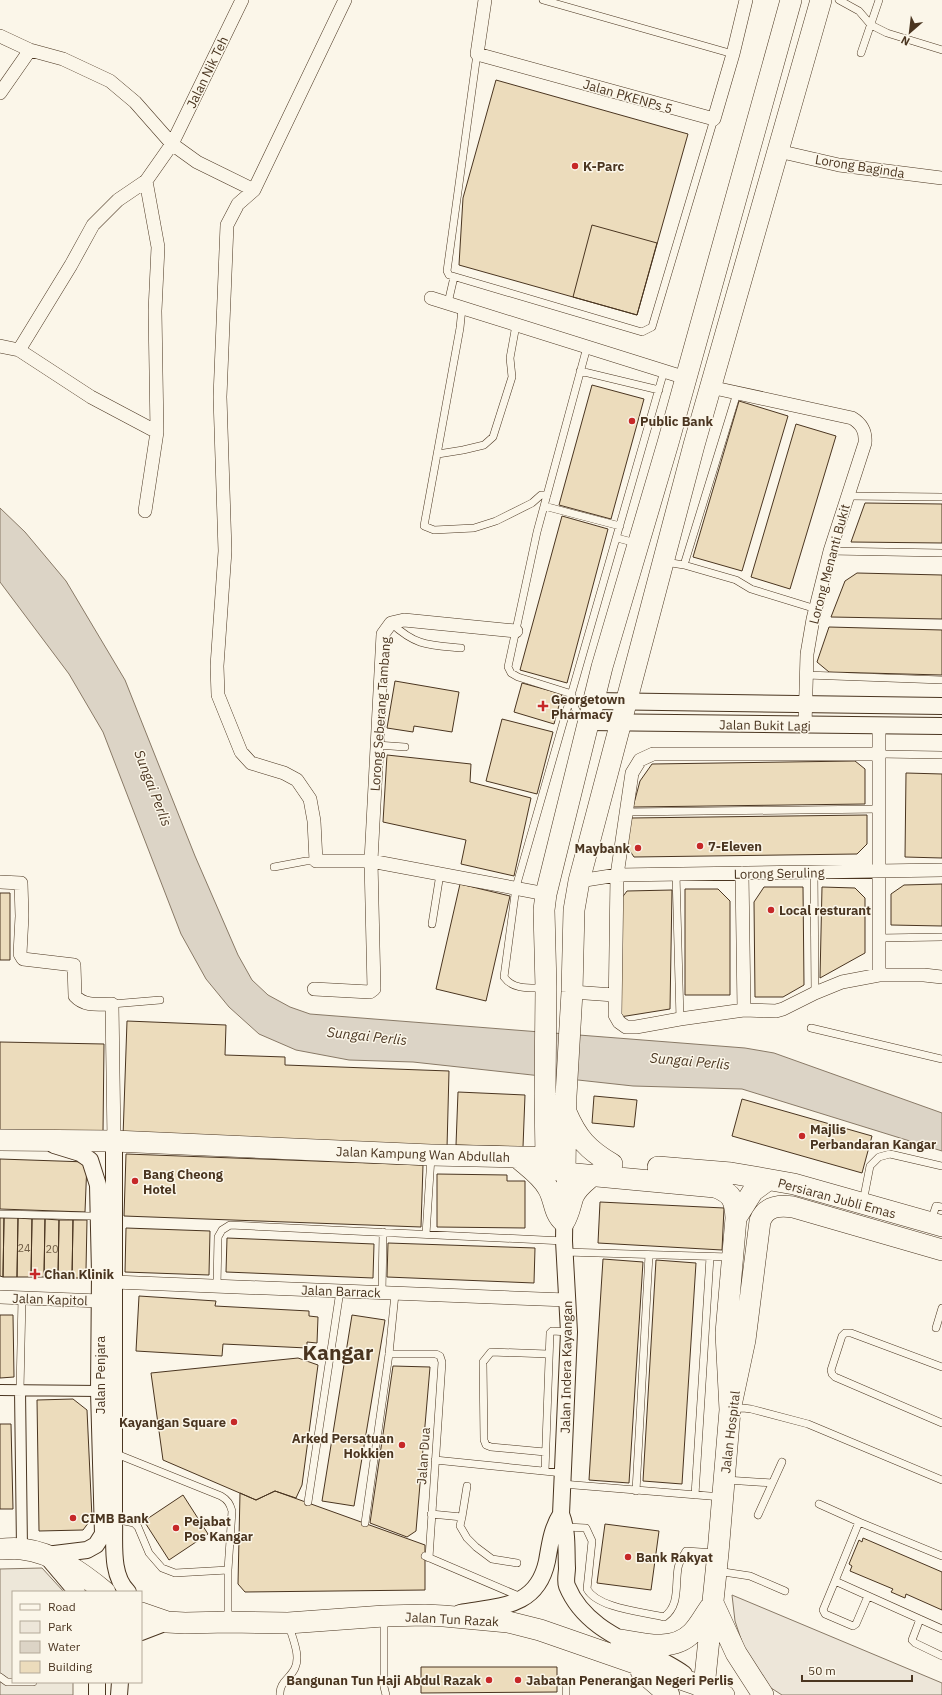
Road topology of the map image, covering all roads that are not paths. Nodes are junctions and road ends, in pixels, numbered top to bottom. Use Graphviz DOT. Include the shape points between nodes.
graph roads {
  1 [pos="242,0"];
  2 [pos="345,0"];
  3 [pos="485,0"];
  4 [pos="543,0"];
  5 [pos="746,0"];
  6 [pos="790,0"];
  7 [pos="821,0"];
  8 [pos="839,0"];
  9 [pos="879,0"];
  10 [pos="871,25"];
  11 [pos="0,36"];
  12 [pos="30,50"];
  13 [pos="942,50"];
  14 [pos="861,53"];
  15 [pos="477,54"];
  16 [pos="733,54"];
  17 [pos="0,93"];
  18 [pos="714,120"];
  19 [pos="172,144"];
  20 [pos="778,151"];
  21 [pos="942,178"];
  22 [pos="146,181"];
  23 [pos="254,190"];
  24 [pos="454,277"];
  25 [pos="431,298"];
  26 [pos="448,303"];
  27 [pos="462,308"];
  28 [pos="516,325"];
  29 [pos="0,346"];
  30 [pos="587,347"];
  31 [pos="19,350"];
  32 [pos="580,371"];
  33 [pos="664,371"];
  34 [pos="686,378"];
  35 [pos="710,387"];
  36 [pos="659,390"];
  37 [pos="736,393"];
  38 [pos="157,432"];
  39 [pos="438,454"];
  40 [pos="547,495"];
  41 [pos="848,496"];
  42 [pos="942,497"];
  43 [pos="544,506"];
  44 [pos="146,511"];
  45 [pos="620,526"];
  46 [pos="617,538"];
  47 [pos="638,544"];
  48 [pos="830,552"];
  49 [pos="942,553"];
  50 [pos="664,561"];
  51 [pos="684,565"];
  52 [pos="816,609"];
  53 [pos="391,623"];
  54 [pos="516,631"];
  55 [pos="461,648"];
  56 [pos="806,675"];
  57 [pos="942,680"];
  58 [pos="572,694"];
  59 [pos="594,701"];
  60 [pos="627,702"];
  61 [pos="806,704"];
  62 [pos="942,706"];
  63 [pos="588,722"];
  64 [pos="621,723"];
  65 [pos="805,725"];
  66 [pos="879,726"];
  67 [pos="942,726"];
  68 [pos="377,745"];
  69 [pos="405,746"];
  70 [pos="880,754"];
  71 [pos="942,755"];
  72 [pos="879,809"];
  73 [pos="626,812"];
  74 [pos="316,861"];
  75 [pos="371,861"];
  76 [pos="274,867"];
  77 [pos="942,870"];
  78 [pos="879,871"];
  79 [pos="814,872"];
  80 [pos="742,873"];
  81 [pos="440,874"];
  82 [pos="676,874"];
  83 [pos="617,875"];
  84 [pos="579,880"];
  85 [pos="0,882"];
  86 [pos="516,887"];
  87 [pos="546,894"];
  88 [pos="432,924"];
  89 [pos="942,937"];
  90 [pos="879,938"];
  91 [pos="879,975"];
  92 [pos="942,977"];
  93 [pos="546,988"];
  94 [pos="314,989"];
  95 [pos="572,992"];
  96 [pos="814,993"];
  97 [pos="614,995"];
  98 [pos="160,1000"];
  99 [pos="112,1004"];
  100 [pos="744,1010"];
  101 [pos="680,1019"];
  102 [pos="811,1028"];
  103 [pos="942,1059"];
  104 [pos="566,1103"];
  105 [pos="0,1140"];
  106 [pos="39,1141"];
  107 [pos="114,1141"];
  108 [pos="432,1155"];
  109 [pos="517,1157"];
  110 [pos="558,1163"];
  111 [pos="612,1164"];
  112 [pos="942,1166"];
  113 [pos="725,1172"];
  114 [pos="593,1175"];
  115 [pos="768,1180"];
  116 [pos="748,1198"];
  117 [pos="863,1203"];
  118 [pos="0,1214"];
  119 [pos="90,1216"];
  120 [pos="736,1218"];
  121 [pos="938,1219"];
  122 [pos="760,1221"];
  123 [pos="858,1225"];
  124 [pos="383,1232"];
  125 [pos="426,1234"];
  126 [pos="564,1238"];
  127 [pos="942,1250"];
  128 [pos="649,1255"];
  129 [pos="710,1257"];
  130 [pos="732,1257"];
  131 [pos="114,1282"];
  132 [pos="217,1286"];
  133 [pos="340,1291"];
  134 [pos="382,1293"];
  135 [pos="395,1294"];
  136 [pos="0,1297"];
  137 [pos="22,1298"];
  138 [pos="567,1300"];
  139 [pos="100,1301"];
  140 [pos="942,1308"];
  141 [pos="936,1328"];
  142 [pos="569,1332"];
  143 [pos="388,1354"];
  144 [pos="548,1354"];
  145 [pos="942,1367"];
  146 [pos="0,1390"];
  147 [pos="20,1390"];
  148 [pos="99,1391"];
  149 [pos="730,1410"];
  150 [pos="942,1423"];
  151 [pos="545,1452"];
  152 [pos="114,1453"];
  153 [pos="435,1460"];
  154 [pos="782,1462"];
  155 [pos="545,1471"];
  156 [pos="942,1474"];
  157 [pos="934,1477"];
  158 [pos="563,1479"];
  159 [pos="942,1480"];
  160 [pos="772,1484"];
  161 [pos="467,1486"];
  162 [pos="723,1488"];
  163 [pos="636,1491"];
  164 [pos="695,1495"];
  165 [pos="308,1502"];
  166 [pos="818,1504"];
  167 [pos="431,1514"];
  168 [pos="758,1515"];
  169 [pos="462,1517"];
  170 [pos="114,1519"];
  171 [pos="563,1521"];
  172 [pos="859,1522"];
  173 [pos="365,1523"];
  174 [pos="0,1549"];
  175 [pos="22,1549"];
  176 [pos="46,1555"];
  177 [pos="942,1556"];
  178 [pos="718,1562"];
  179 [pos="517,1564"];
  180 [pos="228,1570"];
  181 [pos="835,1581"];
  182 [pos="76,1591"];
  183 [pos="104,1591"];
  184 [pos="127,1591"];
  185 [pos="785,1591"];
  186 [pos="868,1596"];
  187 [pos="525,1598"];
  188 [pos="713,1603"];
  189 [pos="142,1604"];
  190 [pos="142,1613"];
  191 [pos="384,1616"];
  192 [pos="444,1616"];
  193 [pos="920,1619"];
  194 [pos="168,1622"];
  195 [pos="228,1622"];
  196 [pos="288,1623"];
  197 [pos="942,1629"];
  198 [pos="142,1632"];
  199 [pos="621,1640"];
  200 [pos="942,1656"];
  201 [pos="627,1661"];
  202 [pos="0,1677"];
  203 [pos="12,1682"];
  204 [pos="97,1683"];
  205 [pos="120,1683"];
  206 [pos="566,1685"];
  207 [pos="703,1691"];
  208 [pos="97,1695"];
  209 [pos="119,1695"];
  210 [pos="280,1695"];
  211 [pos="386,1695"];
  212 [pos="566,1695"];
  213 [pos="669,1695"];
  214 [pos="725,1695"];
  215 [pos="763,1695"];
  1 -- 19 [label="street, Jalan Nik Teh"];
  2 -- 23 [label="street"];
  3 -- 15 [label="street"];
  4 -- 16 [label="lane"];
  5 -- 16 [label="street"];
  6 -- 34 [label="main road"];
  7 -- 20 [label="main road"];
  8 -- 10 [label="lane" via="859,11"];
  9 -- 10 [label="lane"];
  10 -- 13 [label="lane" via="887,33"];
  10 -- 14 [label="lane"];
  11 -- 12 [label="street"];
  12 -- 17 [label="street"];
  12 -- 19 [label="street" via="64,59 110,81 135,102"];
  15 -- 18 [label="street, Jalan PKENPs 5"];
  15 -- 24 [label="lane" via="447,272"];
  16 -- 18 [label="street"];
  18 -- 24 [label="lane" via="652,327 642,332"];
  19 -- 22 [label="street, Jalan Nik Teh"];
  19 -- 23 [label="street" via="197,162"];
  20 -- 21 [label="street, Lorong Baginda" via="839,165"];
  20 -- 35 [label="main road"];
  22 -- 31 [label="street" via="118,200 93,225"];
  22 -- 38 [label="street" via="158,247 155,311"];
  23 -- 74 [label="street" via="238,204 227,225 220,397 225,551 217,666 218,695 241,752 251,763 284,773 297,780 310,798"];
  24 -- 26 [label="lane"];
  25 -- 26 [label="street"];
  26 -- 27 [label="street"];
  27 -- 28 [label="street"];
  27 -- 39 [label="lane"];
  28 -- 30 [label="street"];
  28 -- 39 [label="lane" via="510,358 512,377 493,437 484,445"];
  29 -- 31 [label="street"];
  30 -- 32 [label="lane"];
  30 -- 33 [label="street"];
  31 -- 38 [label="street" via="91,397"];
  32 -- 36 [label="lane"];
  32 -- 40 [label="lane"];
  33 -- 34 [label="street"];
  33 -- 36 [label="lane"];
  34 -- 47 [label="main road"];
  35 -- 37 [label="street"];
  35 -- 50 [label="main road"];
  36 -- 45 [label="lane"];
  37 -- 41 [label="street, Lorong Menanti Bukit" via="852,418 858,422 862,426 865,443"];
  37 -- 51 [label="lane"];
  38 -- 44 [label="street"];
  39 -- 40 [label="lane" via="424,526 428,529 474,528 496,521 532,503 541,495"];
  40 -- 43 [label="lane"];
  41 -- 42 [label="lane"];
  41 -- 48 [label="street, Lorong Menanti Bukit"];
  43 -- 45 [label="lane"];
  43 -- 54 [label="lane"];
  45 -- 46 [label="lane"];
  46 -- 47 [label="lane"];
  46 -- 58 [label="lane"];
  47 -- 59 [label="main road"];
  48 -- 49 [label="lane"];
  48 -- 52 [label="street, Lorong Menanti Bukit"];
  50 -- 51 [label="lane"];
  50 -- 60 [label="main road"];
  51 -- 52 [label="lane" via="736,580 751,589"];
  52 -- 56 [label="street, Lorong Menanti Bukit" via="807,654"];
  53 -- 54 [label="street, Lorong Seberang Tambang" via="404,620"];
  53 -- 55 [label="lane" via="413,640 428,645"];
  53 -- 68 [label="street, Lorong Seberang Tambang" via="383,634"];
  54 -- 58 [label="lane" via="508,667 511,673"];
  56 -- 57 [label="lane"];
  56 -- 61 [label="street, Lorong Menanti Bukit"];
  58 -- 63 [label="lane" via="578,715"];
  58 -- 86 [label="lane"];
  59 -- 60 [label="street, Jalan Bukit Lagi"];
  59 -- 63 [label="main road"];
  60 -- 61 [label="street, Jalan Bukit Lagi"];
  60 -- 64 [label="main road"];
  61 -- 62 [label="street, Jalan Bukit Lagi"];
  61 -- 65 [label="street, Lorong Menanti Bukit"];
  63 -- 64 [label="street, Jalan Bukit Lagi"];
  63 -- 87 [label="main road"];
  64 -- 65 [label="street, Jalan Bukit Lagi"];
  64 -- 84 [label="main road"];
  65 -- 66 [label="street, Jalan Bukit Lagi"];
  66 -- 67 [label="street, Jalan Bukit Lagi"];
  66 -- 70 [label="street"];
  68 -- 69 [label="lane"];
  68 -- 75 [label="street, Lorong Seberang Tambang"];
  70 -- 71 [label="lane"];
  70 -- 72 [label="street"];
  70 -- 73 [label="street" via="653,754 640,760 632,773"];
  72 -- 73 [label="lane"];
  72 -- 78 [label="street"];
  73 -- 83 [label="street"];
  74 -- 75 [label="street"];
  74 -- 76 [label="lane"];
  75 -- 81 [label="street"];
  75 -- 94 [label="street, Lorong Seberang Tambang" via="374,989 370,992"];
  77 -- 78 [label="street, Lorong Seruling"];
  78 -- 79 [label="street, Lorong Seruling"];
  78 -- 90 [label="street"];
  79 -- 80 [label="street, Lorong Seruling"];
  79 -- 96 [label="lane"];
  80 -- 82 [label="street, Lorong Seruling"];
  80 -- 100 [label="street"];
  81 -- 86 [label="street"];
  81 -- 88 [label="lane"];
  82 -- 83 [label="street, Lorong Seruling"];
  82 -- 101 [label="lane"];
  83 -- 84 [label="street, Lorong Seruling"];
  83 -- 97 [label="street"];
  84 -- 95 [label="main road" via="574,910"];
  85 -- 99 [label="street" via="21,883 20,954 23,959 74,965 75,996 80,1002"];
  86 -- 87 [label="street"];
  86 -- 93 [label="lane" via="504,977 516,986"];
  87 -- 93 [label="main road"];
  89 -- 90 [label="lane"];
  90 -- 91 [label="street"];
  91 -- 92 [label="street"];
  91 -- 96 [label="street" via="842,982"];
  93 -- 110 [label="main road" via="545,1094"];
  95 -- 97 [label="street"];
  95 -- 104 [label="main road"];
  96 -- 100 [label="street" via="783,1009"];
  97 -- 101 [label="street" via="615,1015 626,1027"];
  98 -- 99 [label="lane"];
  99 -- 107 [label="street"];
  100 -- 101 [label="street"];
  102 -- 103 [label="lane"];
  104 -- 110 [label="main road"];
  104 -- 111 [label="main road" via="572,1127 582,1142 596,1155"];
  105 -- 106 [label="main road, Jalan Kampung Wan Abdullah"];
  106 -- 107 [label="main road, Jalan Kampung Wan Abdullah"];
  106 -- 139 [label="street, Jalan Penjara" via="80,1153 90,1160 95,1172 98,1185"];
  107 -- 108 [label="main road, Jalan Kampung Wan Abdullah"];
  107 -- 131 [label="street, Jalan Penjara"];
  108 -- 109 [label="main road, Jalan Kampung Wan Abdullah"];
  108 -- 125 [label="lane"];
  109 -- 110 [label="main road, Jalan Kampung Wan Abdullah"];
  109 -- 126 [label="main road" via="544,1182 553,1197"];
  110 -- 111 [label="main road, Jalan Kampung Wan Abdullah"];
  110 -- 114 [label="main road"];
  110 -- 126 [label="street, Jalan Indera Kayangan"];
  111 -- 113 [label="main road, Jalan Kampung Wan Abdullah"];
  112 -- 117 [label="lane" via="890,1154 879,1157 870,1166"];
  113 -- 115 [label="main road, Persiaran Jubli Emas"];
  113 -- 116 [label="main road"];
  114 -- 120 [label="main road" via="715,1187 726,1192 733,1200"];
  114 -- 126 [label="main road" via="580,1185 574,1195"];
  115 -- 116 [label="main road"];
  115 -- 117 [label="main road, Persiaran Jubli Emas" via="794,1184"];
  116 -- 120 [label="main road"];
  116 -- 122 [label="main road"];
  117 -- 121 [label="main road, Persiaran Jubli Emas"];
  117 -- 123 [label="main road"];
  118 -- 119 [label="lane"];
  120 -- 130 [label="main road"];
  122 -- 123 [label="main road, Persiaran Jubli Emas" via="765,1212 775,1206 784,1206"];
  122 -- 149 [label="main road, Jalan Hospital" via="745,1340"];
  123 -- 127 [label="main road, Persiaran Jubli Emas"];
  124 -- 125 [label="lane"];
  124 -- 132 [label="lane" via="230,1225 222,1230 218,1237"];
  124 -- 134 [label="lane"];
  125 -- 126 [label="lane"];
  126 -- 128 [label="lane"];
  126 -- 138 [label="street, Jalan Indera Kayangan"];
  128 -- 129 [label="lane"];
  128 -- 163 [label="lane"];
  129 -- 130 [label="lane"];
  129 -- 164 [label="lane"];
  130 -- 149 [label="main road" via="726,1333"];
  131 -- 132 [label="street, Jalan Barrack"];
  131 -- 152 [label="street, Jalan Penjara"];
  132 -- 133 [label="street, Jalan Barrack"];
  133 -- 134 [label="street, Jalan Barrack"];
  133 -- 165 [label="lane"];
  134 -- 135 [label="street, Jalan Barrack"];
  135 -- 138 [label="street, Jalan Barrack"];
  135 -- 143 [label="lane"];
  136 -- 137 [label="street, Jalan Kapitol"];
  137 -- 139 [label="street, Jalan Kapitol"];
  137 -- 147 [label="lane"];
  138 -- 142 [label="street, Jalan Indera Kayangan"];
  139 -- 148 [label="street, Jalan Penjara"];
  140 -- 141 [label="lane"];
  142 -- 144 [label="lane" via="550,1333"];
  142 -- 158 [label="street, Jalan Indera Kayangan"];
  143 -- 153 [label="lane, Jalan Dua" via="440,1356 442,1362"];
  143 -- 173 [label="lane"];
  144 -- 151 [label="lane"];
  144 -- 151 [label="lane" via="491,1352 483,1362 486,1445"];
  145 -- 150 [label="lane" via="846,1333 842,1336 831,1370 835,1377"];
  146 -- 147 [label="street"];
  147 -- 148 [label="street"];
  147 -- 175 [label="street"];
  148 -- 176 [label="street, Jalan Penjara" via="103,1534 96,1545 87,1550"];
  149 -- 157 [label="lane" via="751,1409 808,1424"];
  149 -- 162 [label="main road, Jalan Hospital"];
  151 -- 155 [label="lane"];
  152 -- 170 [label="street, Jalan Penjara"];
  152 -- 180 [label="lane" via="227,1500 232,1511"];
  153 -- 155 [label="lane"];
  153 -- 167 [label="lane, Jalan Dua"];
  154 -- 160 [label="lane"];
  155 -- 158 [label="lane"];
  156 -- 157 [label="lane"];
  157 -- 159 [label="lane"];
  158 -- 163 [label="lane"];
  158 -- 171 [label="street, Jalan Indera Kayangan"];
  160 -- 162 [label="lane"];
  160 -- 168 [label="lane"];
  161 -- 169 [label="lane"];
  162 -- 164 [label="lane"];
  162 -- 178 [label="main road, Jalan Hospital"];
  163 -- 164 [label="lane"];
  166 -- 172 [label="lane"];
  167 -- 169 [label="lane"];
  167 -- 187 [label="lane, Jalan Dua" via="427,1557"];
  169 -- 179 [label="lane" via="460,1526 476,1547 492,1559"];
  170 -- 180 [label="lane" via="134,1523 138,1527 149,1553 162,1568 175,1573"];
  170 -- 184 [label="street, Jalan Penjara" via="116,1566 123,1587"];
  171 -- 178 [label="lane" via="586,1528 591,1535 587,1589 590,1596 605,1604 664,1617 675,1604 678,1567 686,1551"];
  171 -- 187 [label="street" via="555,1523 543,1574 537,1587"];
  171 -- 199 [label="street, Jalan Indera Kayangan" via="567,1586 577,1604 593,1623"];
  172 -- 177 [label="lane"];
  172 -- 181 [label="lane"];
  174 -- 175 [label="main road"];
  175 -- 176 [label="main road"];
  176 -- 182 [label="street"];
  176 -- 183 [label="main road" via="68,1565"];
  178 -- 185 [label="lane"];
  178 -- 188 [label="main road, Jalan Hospital"];
  180 -- 195 [label="lane"];
  181 -- 186 [label="lane"];
  181 -- 186 [label="lane" via="823,1610 825,1614 854,1626"];
  186 -- 193 [label="lane"];
  187 -- 192 [label="street"];
  188 -- 199 [label="main road" via="691,1634 673,1644 654,1645"];
  188 -- 207 [label="main road, Jalan Hospital"];
  188 -- 215 [label="main road" via="736,1653"];
  189 -- 194 [label="street"];
  190 -- 194 [label="main road, Jalan Tun Razak"];
  191 -- 192 [label="main road, Jalan Tun Razak"];
  191 -- 196 [label="main road, Jalan Tun Razak"];
  191 -- 211 [label="lane"];
  192 -- 201 [label="main road, Jalan Tun Razak" via="508,1622 540,1630"];
  193 -- 197 [label="lane"];
  193 -- 200 [label="lane" via="912,1640"];
  194 -- 195 [label="main road, Jalan Tun Razak"];
  194 -- 198 [label="street"];
  195 -- 196 [label="main road, Jalan Tun Razak"];
  196 -- 210 [label="lane" via="297,1655 296,1667 283,1683"];
  199 -- 207 [label="street, Jalan Indera Kayangan" via="675,1667"];
  201 -- 207 [label="main road, Jalan Tun Razak"];
  201 -- 213 [label="main road"];
  202 -- 203 [label="lane"];
  204 -- 208 [label="street"];
  205 -- 209 [label="street"];
  206 -- 212 [label="lane"];
  207 -- 214 [label="main road, Jalan Tun Razak"];
}
